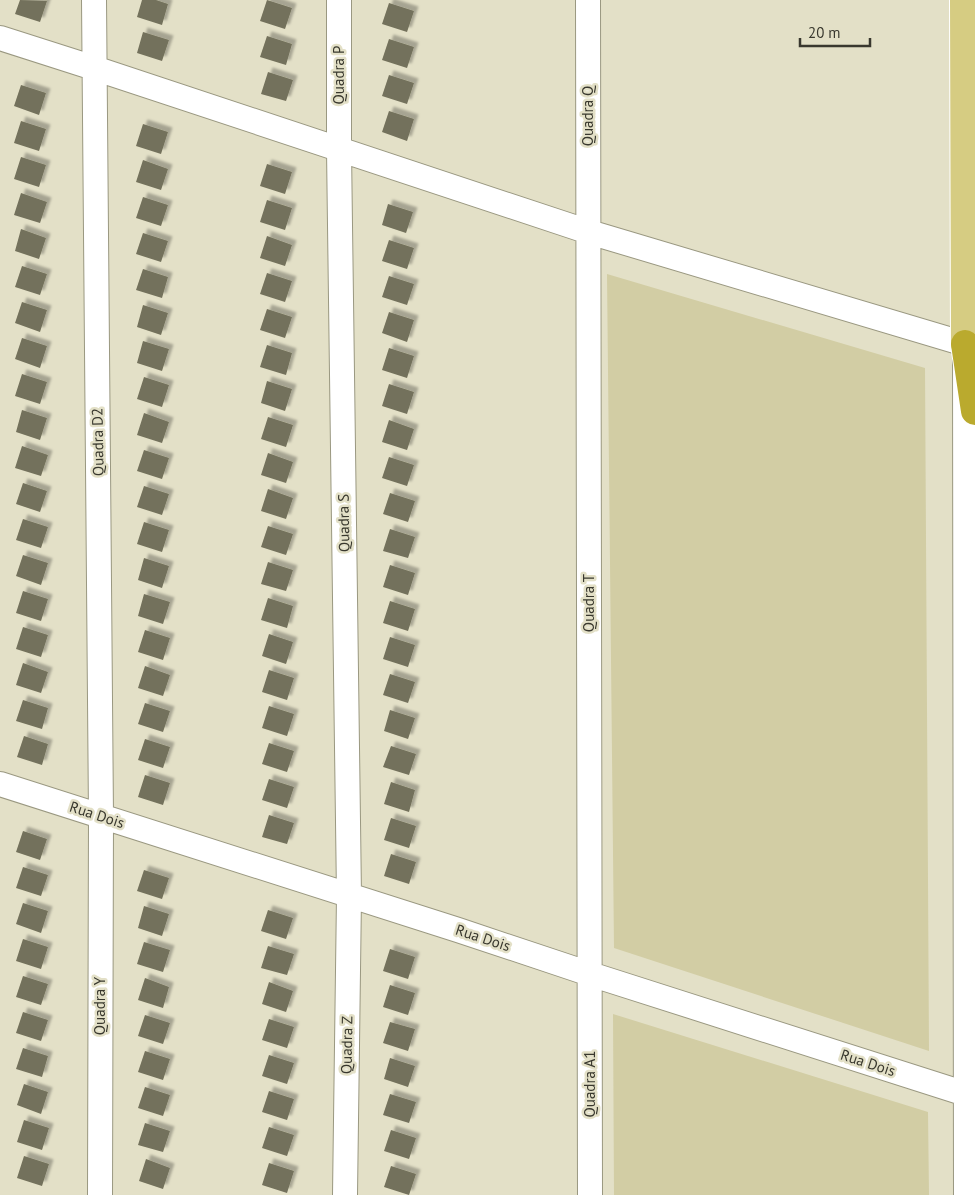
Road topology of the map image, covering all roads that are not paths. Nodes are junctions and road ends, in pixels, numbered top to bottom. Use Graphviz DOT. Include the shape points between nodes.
graph roads {
  1 [pos="94,0"];
  2 [pos="339,0"];
  3 [pos="588,0"];
  4 [pos="964,0"];
  5 [pos="0,38"];
  6 [pos="94,68"];
  7 [pos="339,150"];
  8 [pos="589,232"];
  9 [pos="965,344"];
  10 [pos="975,411"];
  11 [pos="0,784"];
  12 [pos="101,816"];
  13 [pos="349,896"];
  14 [pos="590,974"];
  15 [pos="966,1094"];
  16 [pos="100,1195"];
  17 [pos="345,1195"];
  18 [pos="590,1195"];
  19 [pos="966,1195"];
  1 -- 6 [label="street, Quadra D2"];
  2 -- 7 [label="street, Quadra P"];
  3 -- 8 [label="street, Quadra Q"];
  4 -- 9 [label="main road"];
  5 -- 6 [label="street"];
  6 -- 7 [label="street"];
  6 -- 12 [label="street, Quadra D2"];
  7 -- 8 [label="street"];
  7 -- 13 [label="street, Quadra S"];
  8 -- 9 [label="street"];
  8 -- 14 [label="street, Quadra T"];
  9 -- 10 [label="highway"];
  9 -- 15 [label="street"];
  11 -- 12 [label="street, Rua Dois"];
  12 -- 13 [label="street, Rua Dois"];
  12 -- 16 [label="street, Quadra Y"];
  13 -- 14 [label="street, Rua Dois"];
  13 -- 17 [label="street, Quadra Z"];
  14 -- 15 [label="street, Rua Dois"];
  14 -- 18 [label="street, Quadra A1"];
  15 -- 19 [label="street"];
}
